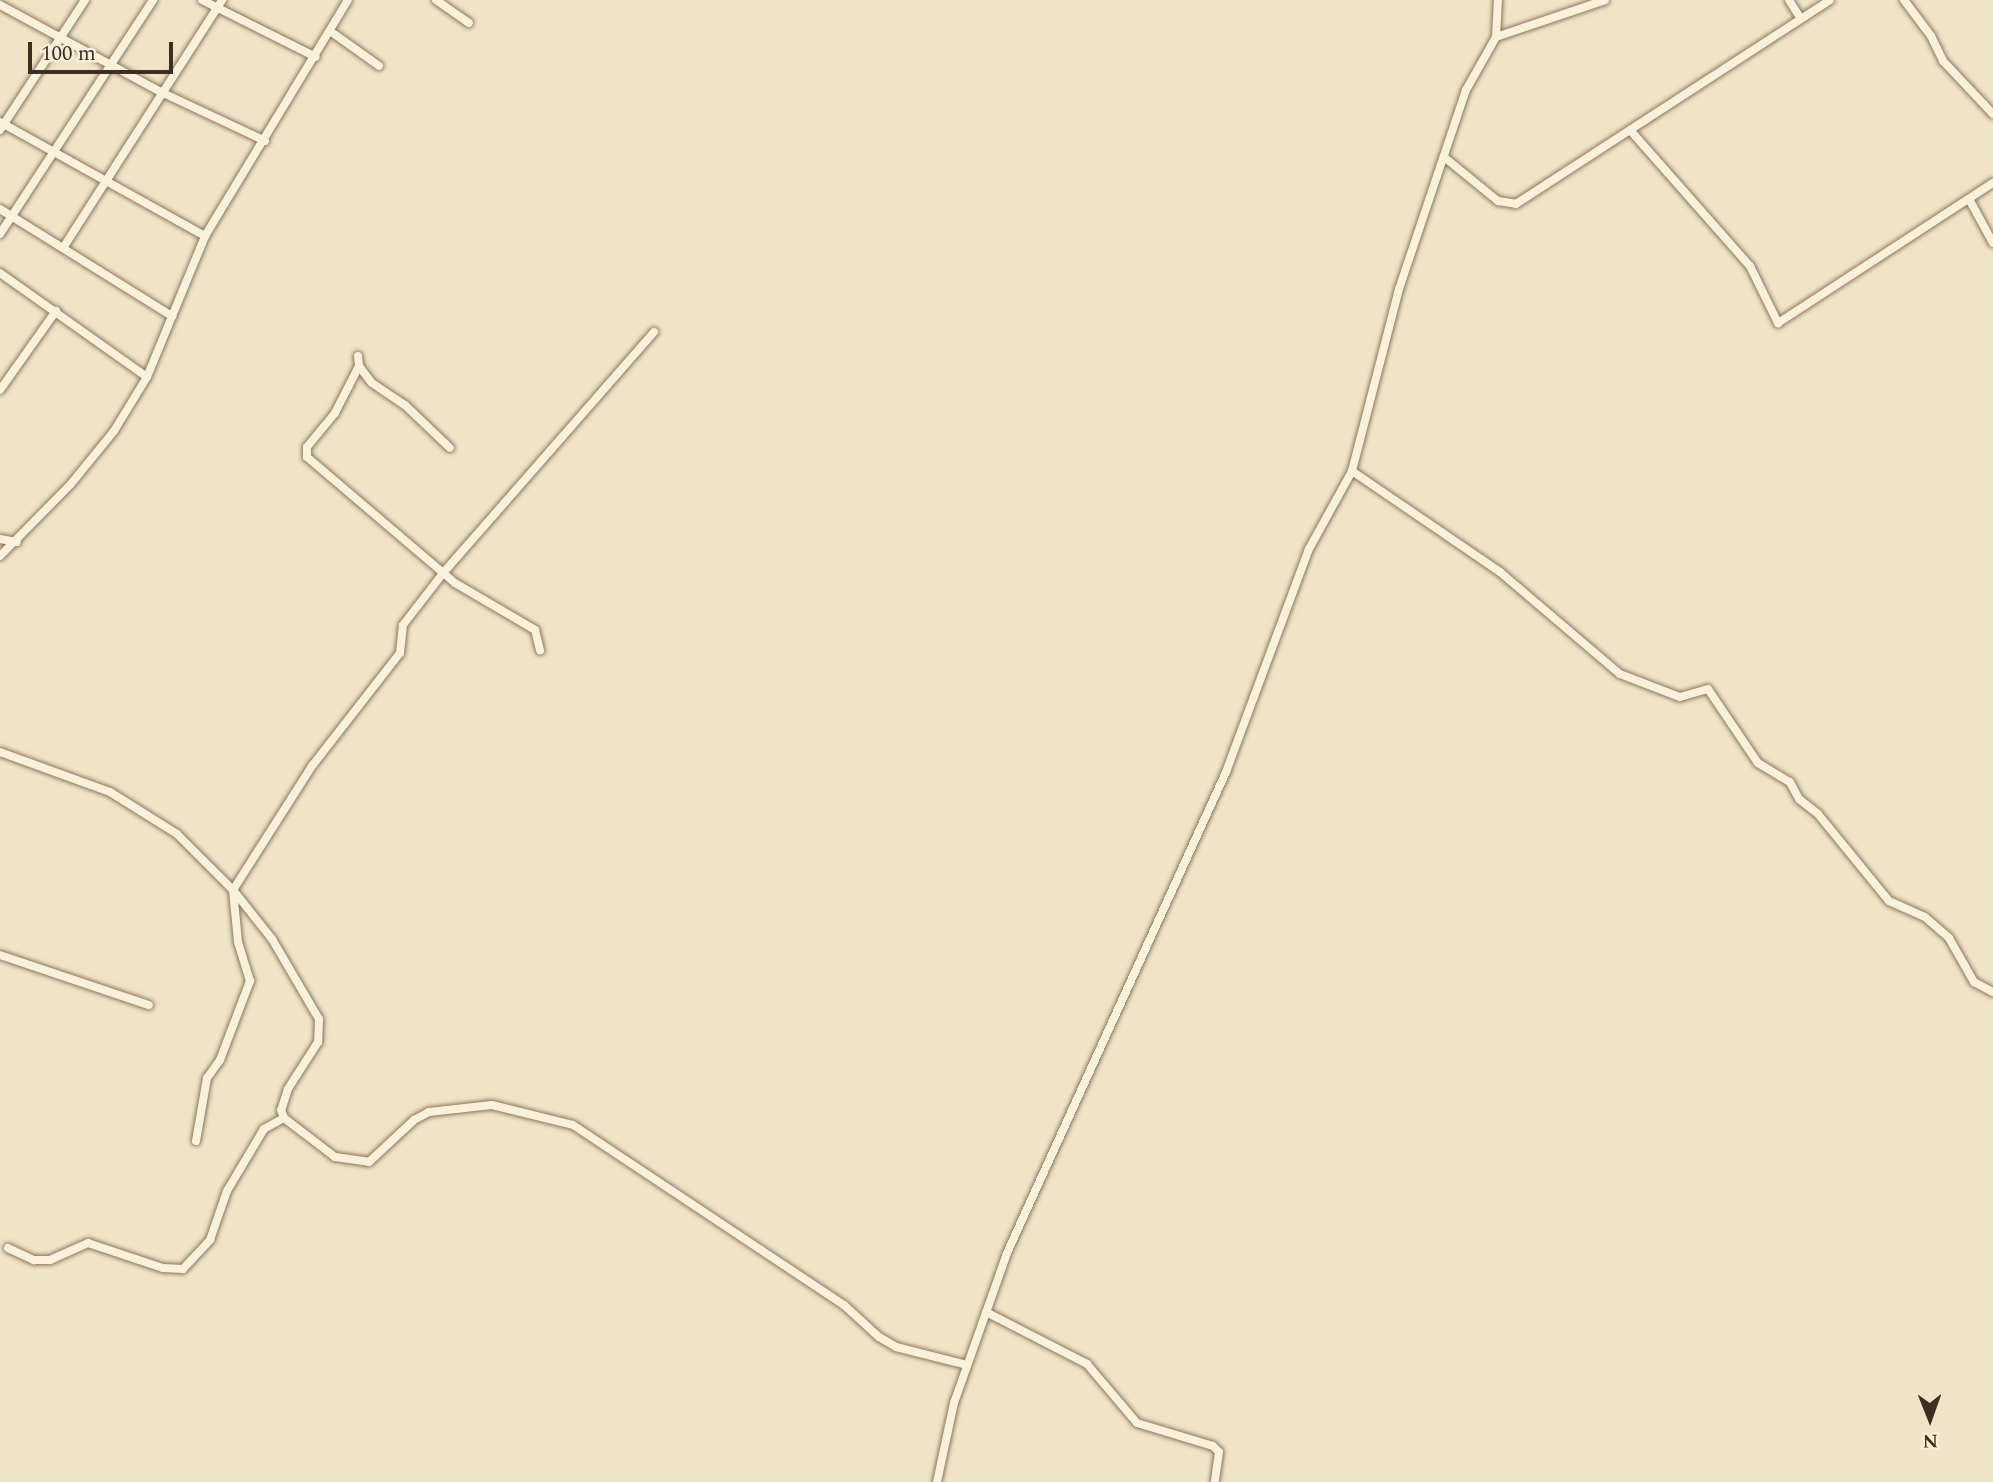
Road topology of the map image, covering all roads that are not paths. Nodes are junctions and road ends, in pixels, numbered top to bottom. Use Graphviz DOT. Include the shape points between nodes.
graph roads {
  1 [pos="85,0"];
  2 [pos="153,0"];
  3 [pos="202,0"];
  4 [pos="348,0"];
  5 [pos="436,0"];
  6 [pos="1498,0"];
  7 [pos="1605,0"];
  8 [pos="1789,0"];
  9 [pos="1830,0"];
  10 [pos="1904,0"];
  11 [pos="219,4"];
  12 [pos="0,5"];
  13 [pos="1801,19"];
  14 [pos="469,23"];
  15 [pos="330,31"];
  16 [pos="1496,37"];
  17 [pos="60,38"];
  18 [pos="316,57"];
  19 [pos="110,65"];
  20 [pos="379,66"];
  21 [pos="162,92"];
  22 [pos="1993,114"];
  23 [pos="1,126"];
  24 [pos="1630,130"];
  25 [pos="265,141"];
  26 [pos="53,152"];
  27 [pos="1444,157"];
  28 [pos="105,179"];
  29 [pos="1993,183"];
  30 [pos="1969,199"];
  31 [pos="0,209"];
  32 [pos="14,217"];
  33 [pos="0,234"];
  34 [pos="205,236"];
  35 [pos="1993,243"];
  36 [pos="63,248"];
  37 [pos="0,273"];
  38 [pos="56,312"];
  39 [pos="172,316"];
  40 [pos="654,332"];
  41 [pos="147,377"];
  42 [pos="0,390"];
  43 [pos="450,449"];
  44 [pos="1352,471"];
  45 [pos="0,539"];
  46 [pos="17,542"];
  47 [pos="0,556"];
  48 [pos="444,572"];
  49 [pos="540,650"];
  50 [pos="0,752"];
  51 [pos="233,890"];
  52 [pos="0,955"];
  53 [pos="1993,992"];
  54 [pos="149,1005"];
  55 [pos="284,1118"];
  56 [pos="197,1142"];
  57 [pos="8,1248"];
  58 [pos="986,1312"];
  59 [pos="967,1365"];
  60 [pos="937,1482"];
  61 [pos="1215,1482"];
  1 -- 17 [label="street"];
  2 -- 19 [label="street"];
  3 -- 11 [label="street"];
  4 -- 15 [label="street"];
  5 -- 14 [label="street"];
  6 -- 16 [label="street"];
  7 -- 16 [label="street"];
  8 -- 13 [label="street"];
  9 -- 13 [label="street"];
  10 -- 22 [label="street" via="1943,61"];
  11 -- 18 [label="street"];
  11 -- 21 [label="street"];
  12 -- 17 [label="street"];
  13 -- 24 [label="street"];
  15 -- 18 [label="street"];
  15 -- 20 [label="street"];
  16 -- 27 [label="street" via="1466,90"];
  17 -- 19 [label="street"];
  17 -- 23 [label="street"];
  18 -- 25 [label="street"];
  19 -- 21 [label="street"];
  19 -- 26 [label="street"];
  21 -- 25 [label="street"];
  21 -- 28 [label="street"];
  23 -- 26 [label="street"];
  24 -- 27 [label="street" via="1516,204 1498,201"];
  24 -- 30 [label="street" via="1750,266 1778,323"];
  25 -- 34 [label="street"];
  26 -- 28 [label="street"];
  26 -- 32 [label="street"];
  27 -- 44 [label="street" via="1399,289"];
  28 -- 34 [label="street"];
  28 -- 36 [label="street"];
  29 -- 30 [label="street"];
  30 -- 35 [label="street"];
  31 -- 32 [label="street"];
  32 -- 33 [label="street"];
  32 -- 36 [label="street"];
  34 -- 39 [label="street"];
  36 -- 39 [label="street"];
  37 -- 38 [label="street"];
  38 -- 41 [label="street"];
  38 -- 42 [label="street"];
  39 -- 41 [label="street"];
  40 -- 48 [label="street"];
  41 -- 46 [label="street" via="114,430"];
  43 -- 48 [label="street" via="405,405 372,383 358,361 335,413 307,447 307,457"];
  44 -- 53 [label="street" via="1500,572 1620,674 1680,698 1709,689 1758,763 1790,782 1799,799 1818,814 1889,901 1925,917 1948,938 1974,982"];
  44 -- 58 [label="street" via="1309,549 1226,772 1007,1253"];
  45 -- 46 [label="street"];
  46 -- 47 [label="street"];
  48 -- 49 [label="street" via="535,630"];
  48 -- 51 [label="street" via="403,625 400,653 312,766"];
  50 -- 51 [label="street" via="110,792 177,834"];
  51 -- 55 [label="street" via="272,939 319,1019 318,1042 282,1101"];
  51 -- 56 [label="street" via="238,942 250,981 220,1060 207,1078"];
  52 -- 54 [label="street"];
  55 -- 57 [label="street" via="264,1129 226,1191 210,1240 183,1269 163,1268 88,1243 50,1259 34,1260"];
  55 -- 59 [label="street" via="335,1157 369,1162 429,1112 492,1105 573,1125 844,1305 879,1337 896,1347"];
  58 -- 59 [label="street"];
  58 -- 61 [label="street" via="1087,1364 1137,1423 1213,1446 1219,1452"];
  59 -- 60 [label="street"];
}
